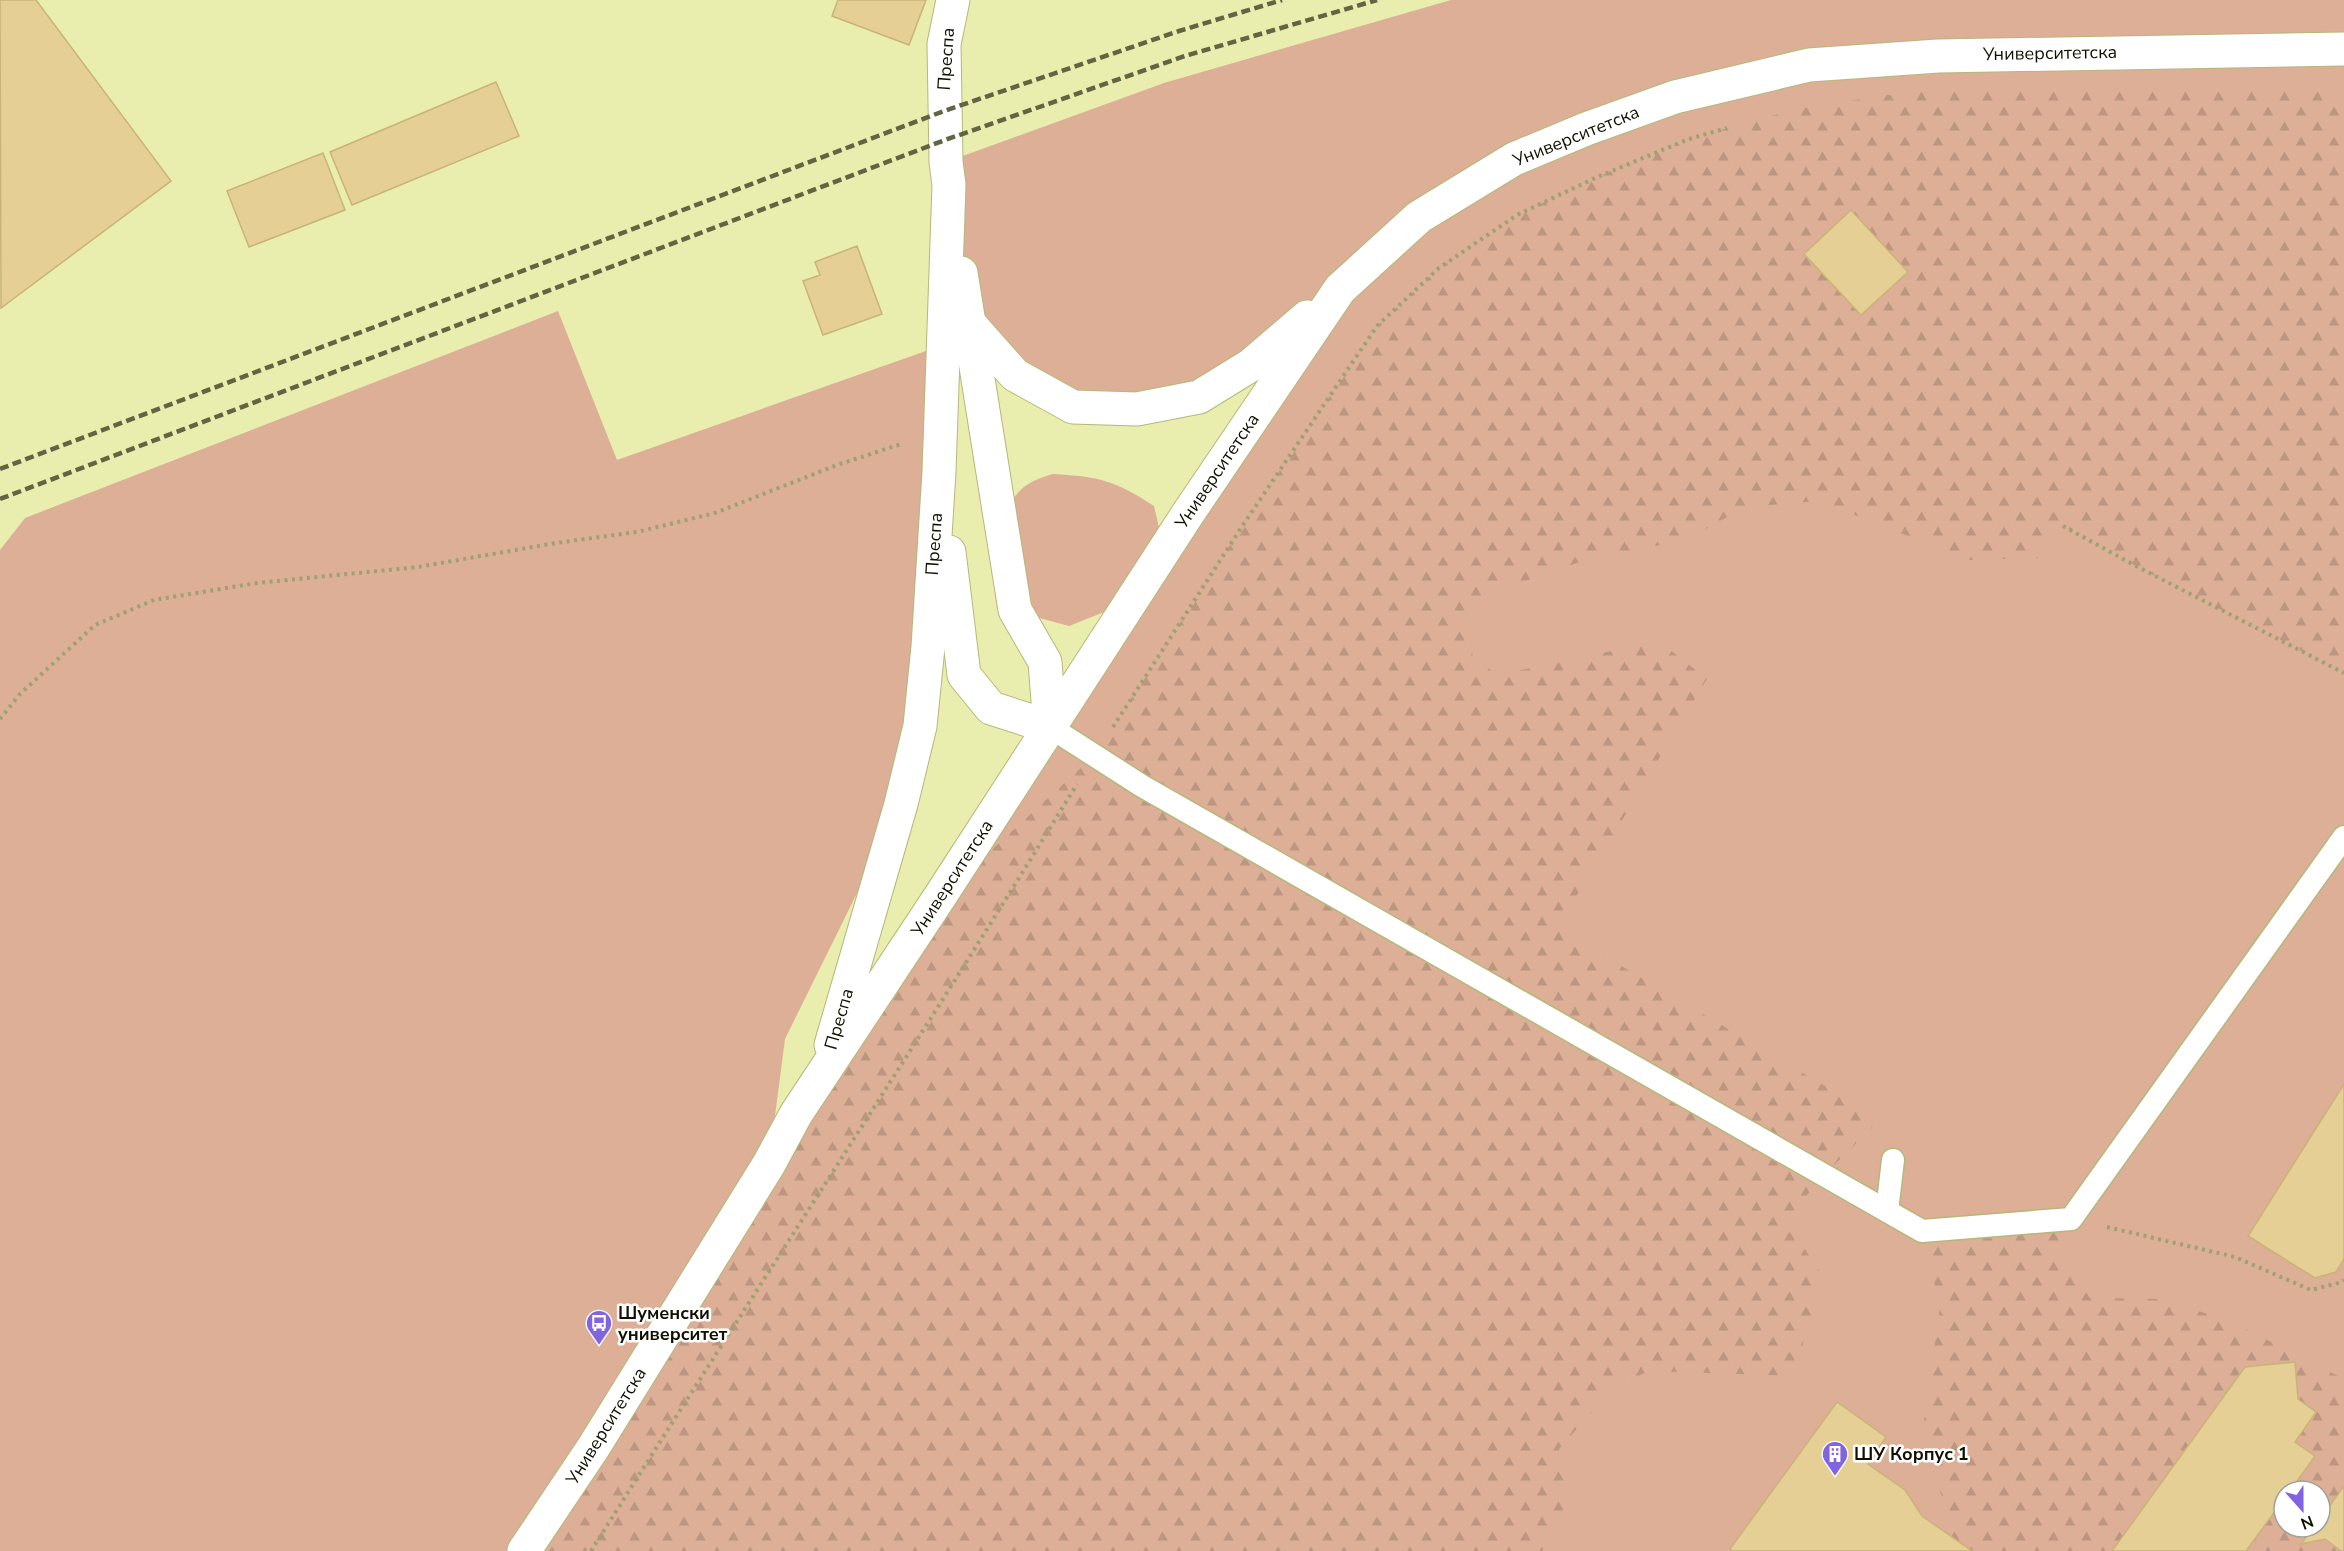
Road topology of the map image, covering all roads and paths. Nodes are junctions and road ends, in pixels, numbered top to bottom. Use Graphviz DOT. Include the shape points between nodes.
graph roads {
  1 [pos="953,0"];
  2 [pos="2344,49"];
  3 [pos="1735,126"];
  4 [pos="949,185"];
  5 [pos="1340,289"];
  6 [pos="968,322"];
  7 [pos="939,432"];
  8 [pos="939,472"];
  9 [pos="2063,526"];
  10 [pos="2344,673"];
  11 [pos="0,719"];
  12 [pos="1050,727"];
  13 [pos="1094,756"];
  14 [pos="2344,837"];
  15 [pos="822,1076"];
  16 [pos="1893,1160"];
  17 [pos="1887,1211"];
  18 [pos="2071,1219"];
  19 [pos="2344,1280"];
  20 [pos="524,1551"];
  21 [pos="591,1551"];
  1 -- 4 [label="street, Преспа" via="944,44 945,162"];
  2 -- 5 [label="street, Университетска" via="1938,56 1809,65 1675,97 1514,159 1419,217"];
  3 -- 13 [label="path" via="1689,139 1517,214 1439,268 1377,326"];
  4 -- 6 [label="street"];
  4 -- 7 [label="street, Преспа"];
  5 -- 6 [label="street" via="1251,365 1199,397 1137,409 1073,407 1015,375"];
  5 -- 12 [label="street, Университетска"];
  6 -- 12 [label="street" via="1015,610 1045,662"];
  7 -- 8 [label="street, Преспа"];
  7 -- 11 [label="path" via="837,465 715,513 637,532 418,567 257,583 154,600 95,625 20,694"];
  8 -- 12 [label="street" via="964,675 991,708"];
  8 -- 15 [label="street, Преспа" via="920,726"];
  9 -- 10 [label="path"];
  12 -- 13 [label="lane"];
  12 -- 15 [label="street, Университетска"];
  13 -- 17 [label="lane"];
  13 -- 21 [label="path" via="990,927"];
  14 -- 18 [label="lane"];
  15 -- 20 [label="street, Университетска" via="593,1448"];
  16 -- 17 [label="lane"];
  17 -- 18 [label="lane" via="1922,1231"];
  18 -- 19 [label="path" via="2235,1257 2311,1290"];
}
